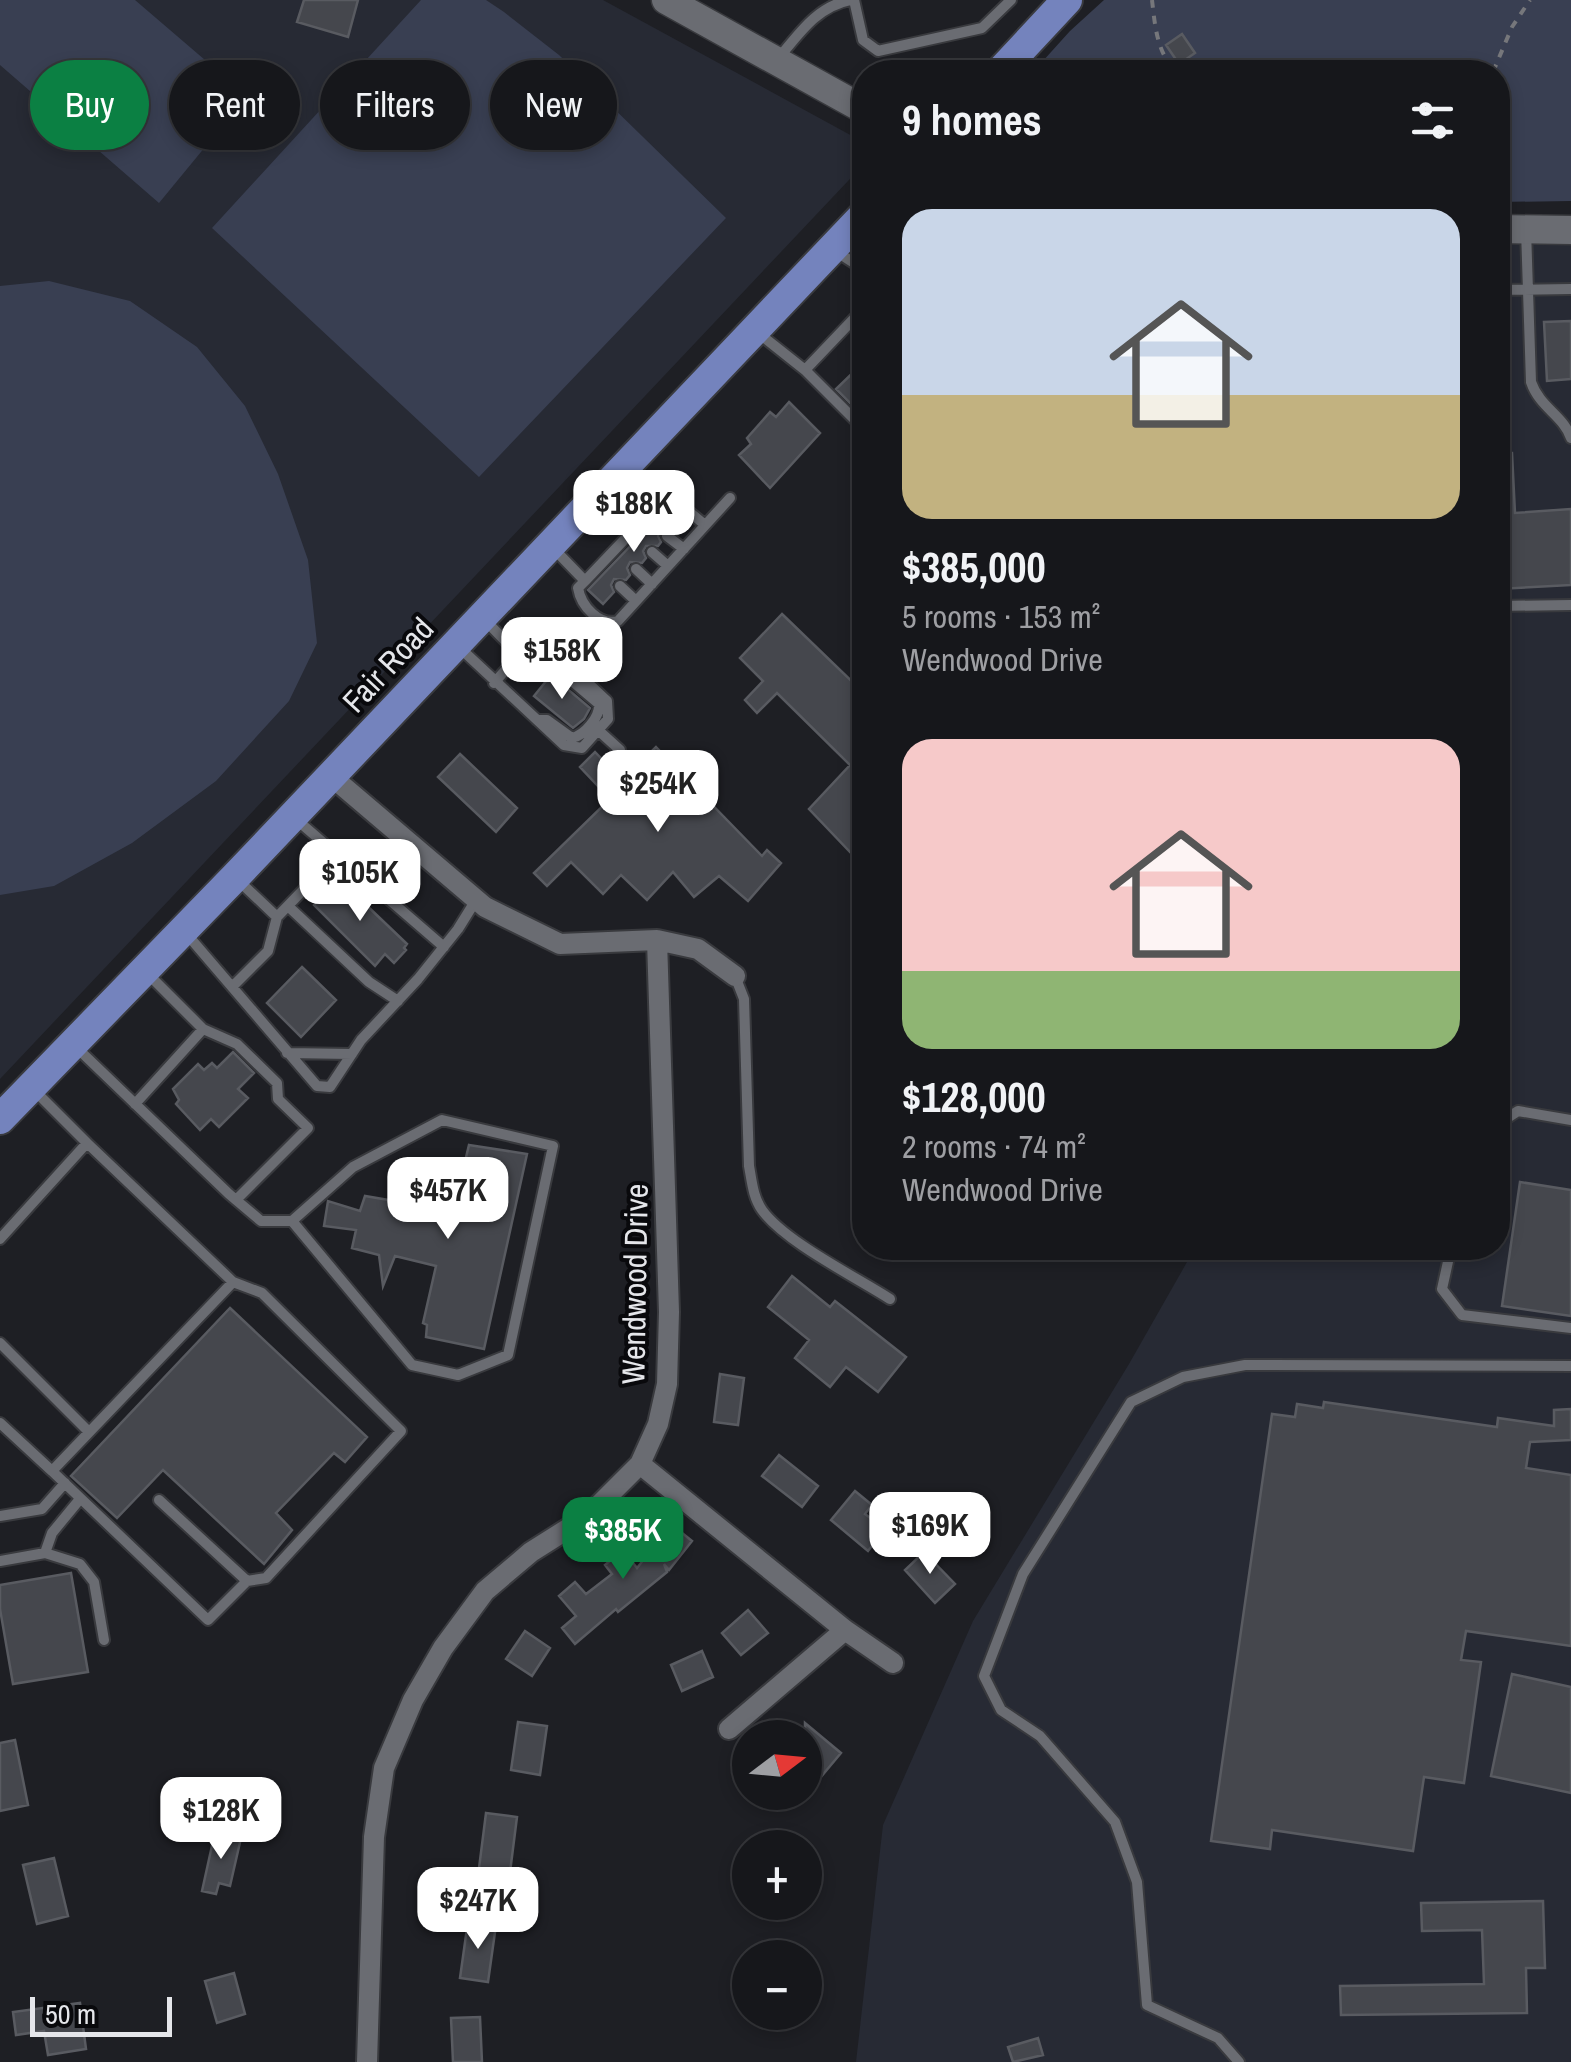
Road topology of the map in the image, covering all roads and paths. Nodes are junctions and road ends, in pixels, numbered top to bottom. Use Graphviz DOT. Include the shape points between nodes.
graph roads {
  1 [pos="852,0"];
  2 [pos="1010,0"];
  3 [pos="1068,0"];
  4 [pos="1152,0"];
  5 [pos="1530,0"];
  6 [pos="673,2"];
  7 [pos="1011,60"];
  8 [pos="1166,60"];
  9 [pos="1497,60"];
  10 [pos="777,61"];
  11 [pos="852,103"];
  12 [pos="852,227"];
  13 [pos="1512,229"];
  14 [pos="1571,230"];
  15 [pos="832,248"];
  16 [pos="852,261"];
  17 [pos="1526,289"];
  18 [pos="1571,289"];
  19 [pos="1510,290"];
  20 [pos="852,320"];
  21 [pos="755,330"];
  22 [pos="805,370"];
  23 [pos="852,417"];
  24 [pos="1571,438"];
  25 [pos="617,475"];
  26 [pos="730,498"];
  27 [pos="658,504"];
  28 [pos="706,526"];
  29 [pos="667,536"];
  30 [pos="550,545"];
  31 [pos="684,549"];
  32 [pos="652,552"];
  33 [pos="668,566"];
  34 [pos="636,569"];
  35 [pos="586,581"];
  36 [pos="652,584"];
  37 [pos="620,586"];
  38 [pos="636,601"];
  39 [pos="1571,605"];
  40 [pos="1510,606"];
  41 [pos="482,617"];
  42 [pos="456,644"];
  43 [pos="519,655"];
  44 [pos="553,659"];
  45 [pos="494,683"];
  46 [pos="536,720"];
  47 [pos="598,730"];
  48 [pos="620,750"];
  49 [pos="331,776"];
  50 [pos="292,816"];
  51 [pos="337,855"];
  52 [pos="235,877"];
  53 [pos="476,899"];
  54 [pos="289,906"];
  55 [pos="277,917"];
  56 [pos="182,928"];
  57 [pos="657,940"];
  58 [pos="444,946"];
  59 [pos="143,969"];
  60 [pos="735,976"];
  61 [pos="232,987"];
  62 [pos="398,1001"];
  63 [pos="203,1029"];
  64 [pos="72,1043"];
  65 [pos="287,1053"];
  66 [pos="352,1054"];
  67 [pos="31,1086"];
  68 [pos="135,1104"];
  69 [pos="1510,1116"];
  70 [pos="0,1118"];
  71 [pos="1571,1120"];
  72 [pos="86,1143"];
  73 [pos="236,1200"];
  74 [pos="292,1221"];
  75 [pos="0,1239"];
  76 [pos="1448,1260"];
  77 [pos="233,1282"];
  78 [pos="890,1299"];
  79 [pos="1571,1328"];
  80 [pos="0,1342"];
  81 [pos="1571,1366"];
  82 [pos="0,1423"];
  83 [pos="89,1432"];
  84 [pos="640,1464"];
  85 [pos="52,1471"];
  86 [pos="64,1483"];
  87 [pos="80,1498"];
  88 [pos="159,1500"];
  89 [pos="0,1516"];
  90 [pos="45,1552"];
  91 [pos="0,1561"];
  92 [pos="247,1581"];
  93 [pos="845,1630"];
  94 [pos="104,1640"];
  95 [pos="893,1663"];
  96 [pos="729,1729"];
  97 [pos="366,2062"];
  98 [pos="1239,2062"];
  1 -- 2 [label="lane" via="863,40 878,51 982,28"];
  1 -- 10 [label="lane" via="814,16"];
  3 -- 7 [label="main road"];
  4 -- 8 [label="path"];
  5 -- 9 [label="path"];
  6 -- 10 [label="street"];
  10 -- 11 [label="street"];
  12 -- 15 [label="main road, Fair Road"];
  13 -- 14 [label="street"];
  13 -- 17 [label="lane"];
  15 -- 16 [label="lane"];
  15 -- 21 [label="main road, Fair Road"];
  17 -- 18 [label="lane"];
  17 -- 19 [label="lane"];
  17 -- 24 [label="lane" via="1531,382"];
  20 -- 22 [label="lane"];
  21 -- 22 [label="lane"];
  21 -- 25 [label="main road, Fair Road"];
  22 -- 23 [label="lane"];
  25 -- 27 [label="lane"];
  25 -- 30 [label="main road, Fair Road"];
  26 -- 28 [label="lane"];
  27 -- 28 [label="lane" via="675,500"];
  27 -- 35 [label="lane"];
  28 -- 31 [label="lane"];
  29 -- 31 [label="lane"];
  30 -- 35 [label="lane"];
  30 -- 41 [label="main road, Fair Road"];
  31 -- 33 [label="lane"];
  32 -- 33 [label="lane"];
  33 -- 36 [label="lane"];
  34 -- 36 [label="lane"];
  35 -- 38 [label="lane" via="578,588 582,603 609,623"];
  36 -- 38 [label="lane"];
  37 -- 38 [label="lane"];
  39 -- 40 [label="lane"];
  41 -- 42 [label="main road, Fair Road"];
  41 -- 43 [label="lane"];
  42 -- 45 [label="lane"];
  42 -- 49 [label="main road, Fair Road"];
  43 -- 44 [label="lane"];
  43 -- 45 [label="lane"];
  44 -- 46 [label="lane" via="600,704 600,712 572,738"];
  44 -- 47 [label="lane" via="569,665 607,701 608,719"];
  45 -- 46 [label="lane"];
  46 -- 47 [label="lane" via="564,745 582,748"];
  47 -- 48 [label="lane"];
  49 -- 50 [label="main road, Fair Road"];
  49 -- 53 [label="street"];
  50 -- 51 [label="lane"];
  50 -- 52 [label="main road, Fair Road"];
  51 -- 54 [label="lane"];
  51 -- 58 [label="lane"];
  52 -- 55 [label="lane"];
  52 -- 56 [label="main road, Fair Road"];
  53 -- 57 [label="street" via="560,944"];
  53 -- 58 [label="lane"];
  54 -- 55 [label="lane"];
  54 -- 62 [label="lane"];
  55 -- 61 [label="lane" via="268,950"];
  56 -- 59 [label="main road, Fair Road"];
  56 -- 61 [label="lane"];
  57 -- 60 [label="street" via="698,950"];
  57 -- 84 [label="street, Wendwood Drive" via="667,1384"];
  58 -- 62 [label="lane"];
  59 -- 63 [label="lane"];
  59 -- 64 [label="main road, Fair Road"];
  60 -- 78 [label="lane" via="744,999 749,1166 760,1208 791,1236"];
  61 -- 65 [label="lane"];
  62 -- 66 [label="lane"];
  63 -- 68 [label="lane"];
  63 -- 73 [label="lane" via="238,1044 278,1083 278,1100 308,1128"];
  64 -- 67 [label="main road, Fair Road"];
  64 -- 68 [label="lane"];
  65 -- 66 [label="lane"];
  65 -- 66 [label="lane" via="317,1086 330,1086"];
  67 -- 70 [label="main road, Fair Road"];
  67 -- 72 [label="lane"];
  68 -- 73 [label="lane"];
  69 -- 71 [label="lane" via="1518,1111"];
  72 -- 75 [label="lane"];
  72 -- 77 [label="lane"];
  73 -- 74 [label="lane" via="261,1221"];
  74 -- 74 [label="lane" via="412,1365 458,1375 508,1355 553,1146 442,1120 353,1167"];
  76 -- 79 [label="lane" via="1442,1289 1462,1314"];
  77 -- 83 [label="lane"];
  77 -- 92 [label="lane" via="262,1293 402,1431 266,1578"];
  80 -- 83 [label="lane"];
  81 -- 98 [label="lane" via="1245,1365 1182,1377 1130,1402 1022,1574 984,1676 1000,1710 1040,1736 1115,1822 1137,1882 1147,2005 1218,2038"];
  82 -- 85 [label="lane"];
  83 -- 85 [label="lane"];
  84 -- 93 [label="street"];
  84 -- 97 [label="street, Wendwood Drive" via="588,1516 484,1591 414,1700 384,1768 374,1837"];
  85 -- 86 [label="lane"];
  86 -- 87 [label="lane"];
  86 -- 89 [label="lane" via="42,1509"];
  87 -- 90 [label="lane"];
  87 -- 92 [label="lane" via="208,1620"];
  88 -- 92 [label="lane"];
  90 -- 91 [label="lane"];
  90 -- 94 [label="lane" via="80,1564 94,1582"];
  93 -- 95 [label="street"];
  93 -- 96 [label="street"];
}
